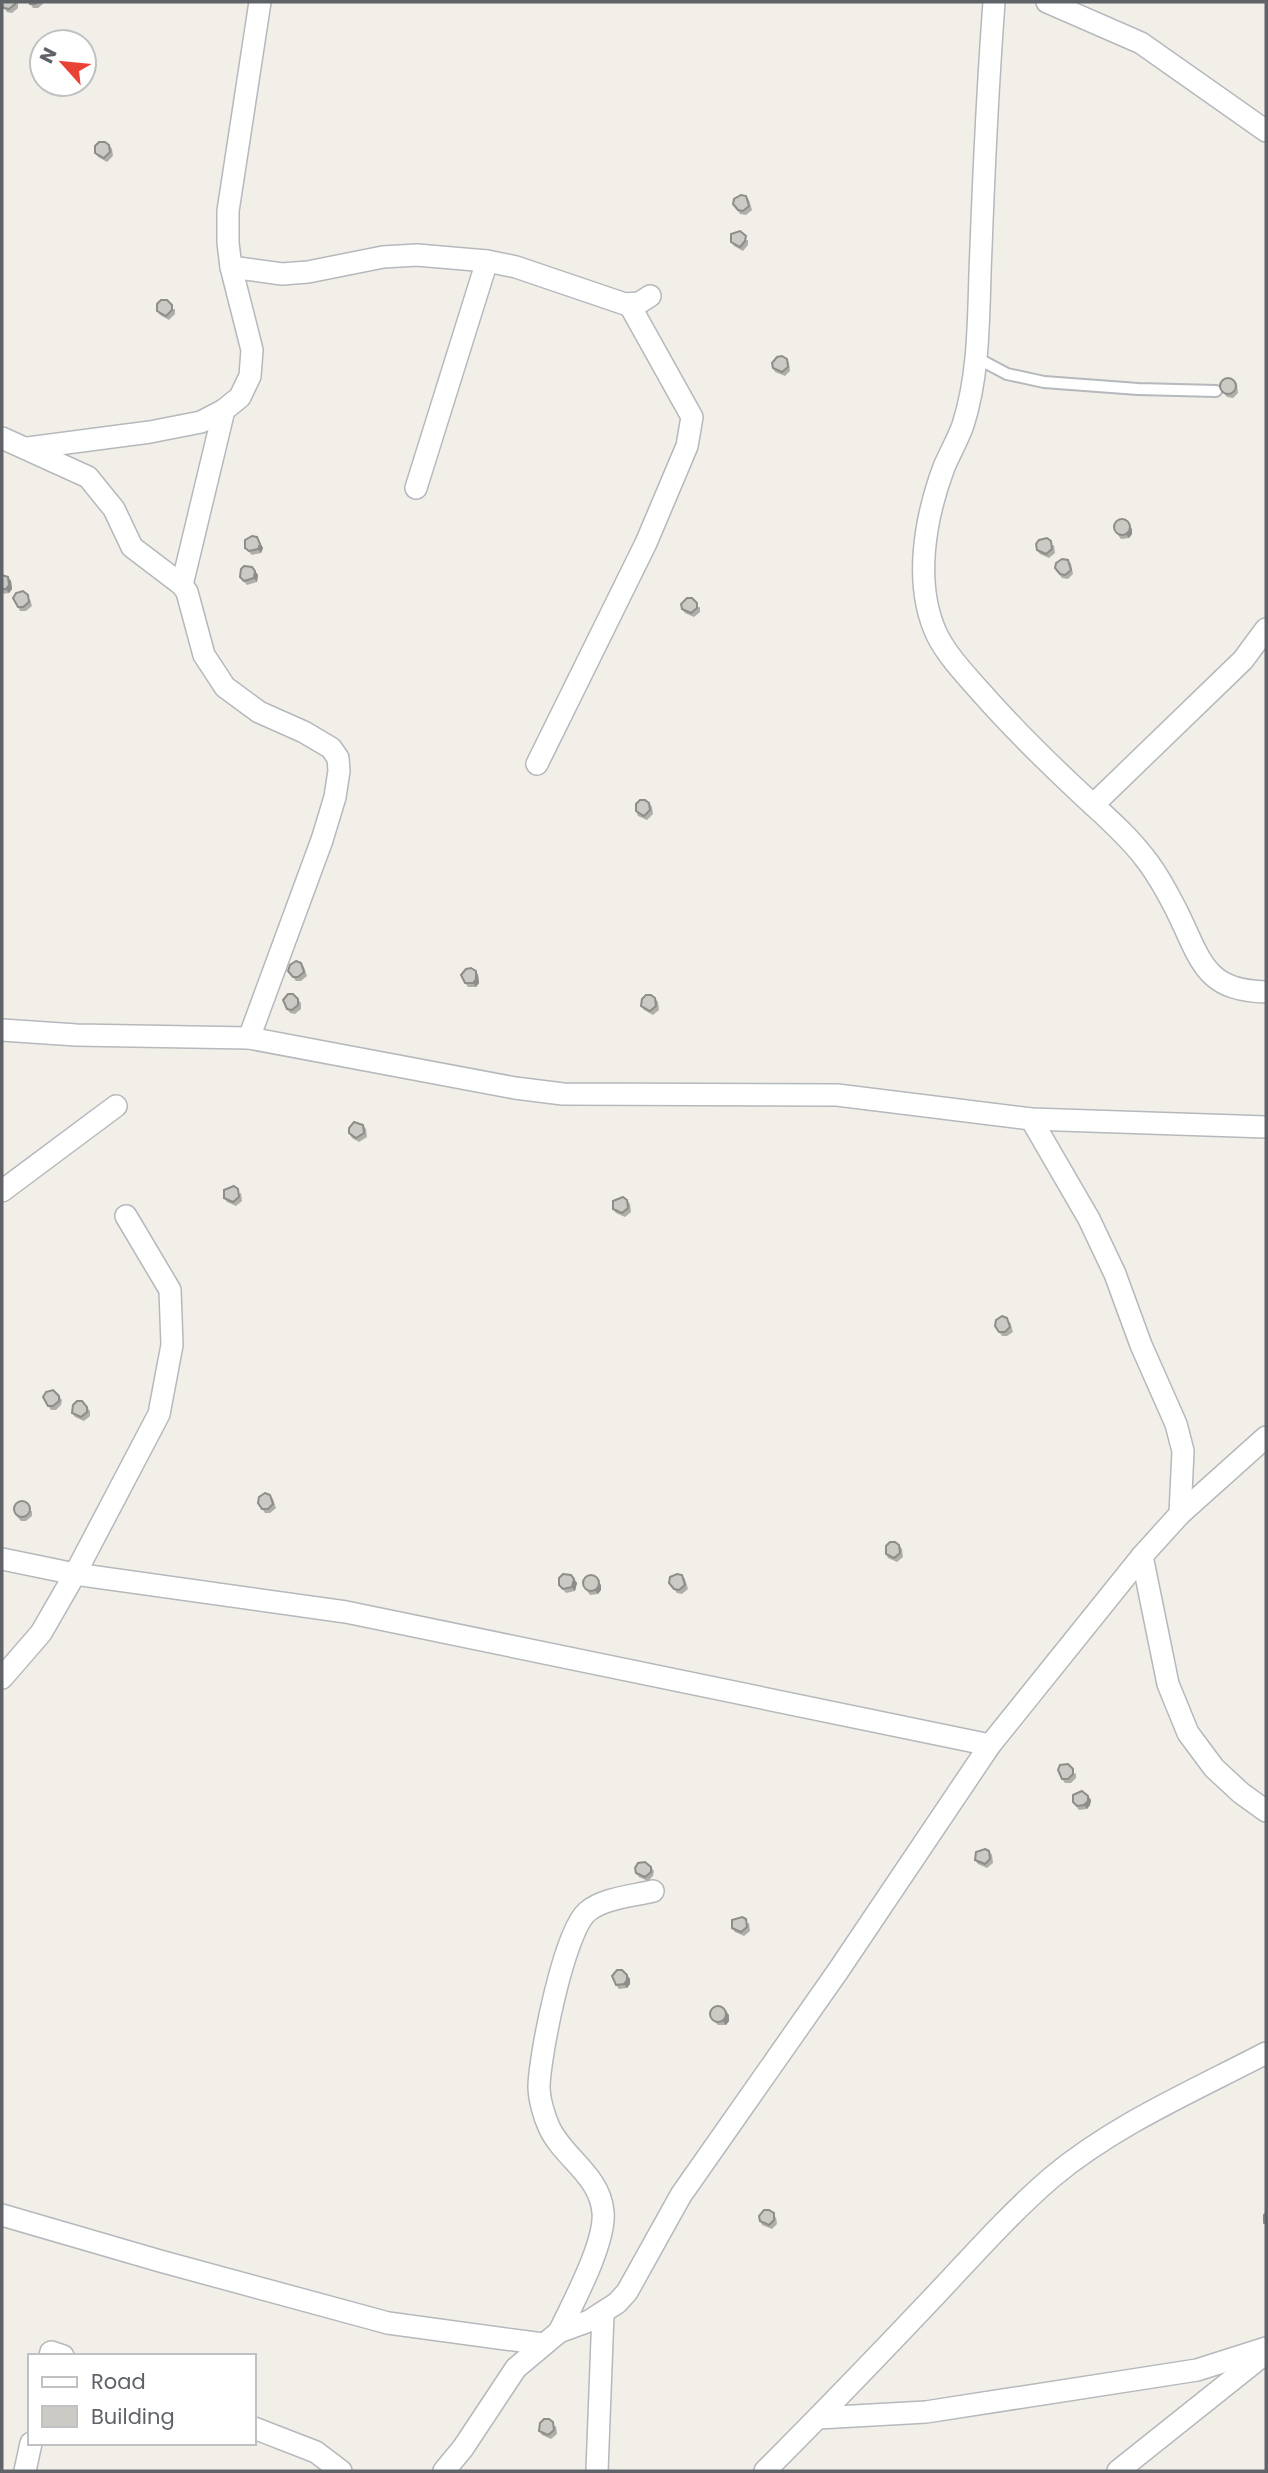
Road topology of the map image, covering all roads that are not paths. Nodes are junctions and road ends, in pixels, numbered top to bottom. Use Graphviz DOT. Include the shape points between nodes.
graph roads {
  1 [pos="260,2"];
  2 [pos="994,2"];
  3 [pos="1047,2"];
  4 [pos="1266,131"];
  5 [pos="487,261"];
  6 [pos="232,267"];
  7 [pos="650,296"];
  8 [pos="629,304"];
  9 [pos="975,357"];
  10 [pos="1216,391"];
  11 [pos="224,410"];
  12 [pos="2,438"];
  13 [pos="27,448"];
  14 [pos="416,488"];
  15 [pos="182,585"];
  16 [pos="1266,629"];
  17 [pos="537,764"];
  18 [pos="1093,805"];
  19 [pos="1266,992"];
  20 [pos="2,1030"];
  21 [pos="249,1038"];
  22 [pos="116,1107"];
  23 [pos="1031,1119"];
  24 [pos="1266,1126"];
  25 [pos="2,1191"];
  26 [pos="126,1216"];
  27 [pos="1266,1437"];
  28 [pos="1180,1514"];
  29 [pos="1142,1556"];
  30 [pos="2,1559"];
  31 [pos="75,1574"];
  32 [pos="2,1678"];
  33 [pos="990,1745"];
  34 [pos="1266,1811"];
  35 [pos="653,1891"];
  36 [pos="1266,2053"];
  37 [pos="2,2215"];
  38 [pos="603,2313"];
  39 [pos="551,2338"];
  40 [pos="1266,2351"];
  41 [pos="818,2418"];
  42 [pos="256,2429"];
  43 [pos="31,2445"];
  44 [pos="25,2471"];
  45 [pos="341,2471"];
  46 [pos="444,2471"];
  47 [pos="597,2471"];
  48 [pos="765,2471"];
  49 [pos="1118,2471"];
  1 -- 6 [label="street" via="228,211"];
  2 -- 9 [label="street"];
  3 -- 4 [label="street" via="1141,43"];
  5 -- 6 [label="street" via="383,257 282,274"];
  5 -- 8 [label="street"];
  5 -- 14 [label="street"];
  6 -- 11 [label="street" via="252,350 250,376 240,397"];
  7 -- 8 [label="street"];
  8 -- 17 [label="street" via="692,417 687,446 646,543"];
  9 -- 10 [label="lane" via="1007,374 1044,382"];
  9 -- 18 [label="street" via="962,426 933,502 924,582 928,614 957,666"];
  11 -- 13 [label="street" via="201,422 163,430"];
  11 -- 15 [label="street"];
  12 -- 13 [label="street"];
  13 -- 15 [label="street" via="88,477 114,509 132,547"];
  15 -- 21 [label="street" via="204,655 225,687 259,712 331,748 338,758 335,797 322,840"];
  16 -- 18 [label="street" via="1243,660"];
  18 -- 19 [label="street" via="1151,865 1203,967 1222,982"];
  20 -- 21 [label="street"];
  21 -- 23 [label="street" via="564,1094 837,1095"];
  22 -- 25 [label="street"];
  23 -- 24 [label="street"];
  23 -- 28 [label="street" via="1089,1219 1176,1424 1183,1451"];
  26 -- 31 [label="street" via="170,1290 172,1345 159,1414"];
  27 -- 28 [label="street"];
  28 -- 29 [label="street"];
  29 -- 33 [label="street"];
  29 -- 34 [label="street" via="1168,1684 1188,1733 1214,1768"];
  30 -- 31 [label="street"];
  31 -- 32 [label="street" via="41,1633"];
  31 -- 33 [label="street" via="345,1612"];
  33 -- 38 [label="street" via="681,2195 627,2292"];
  35 -- 39 [label="street" via="600,1905 579,1922 548,2024 539,2090 545,2115 550,2130 593,2182 603,2213 601,2233"];
  36 -- 41 [label="street" via="1095,2145 1050,2179"];
  37 -- 39 [label="street" via="388,2323"];
  38 -- 39 [label="street"];
  38 -- 47 [label="street"];
  39 -- 46 [label="street" via="516,2368"];
  40 -- 41 [label="street" via="1197,2370 926,2412"];
  40 -- 49 [label="street"];
  41 -- 48 [label="street"];
  42 -- 45 [label="street" via="316,2452"];
  43 -- 44 [label="street"];
}
